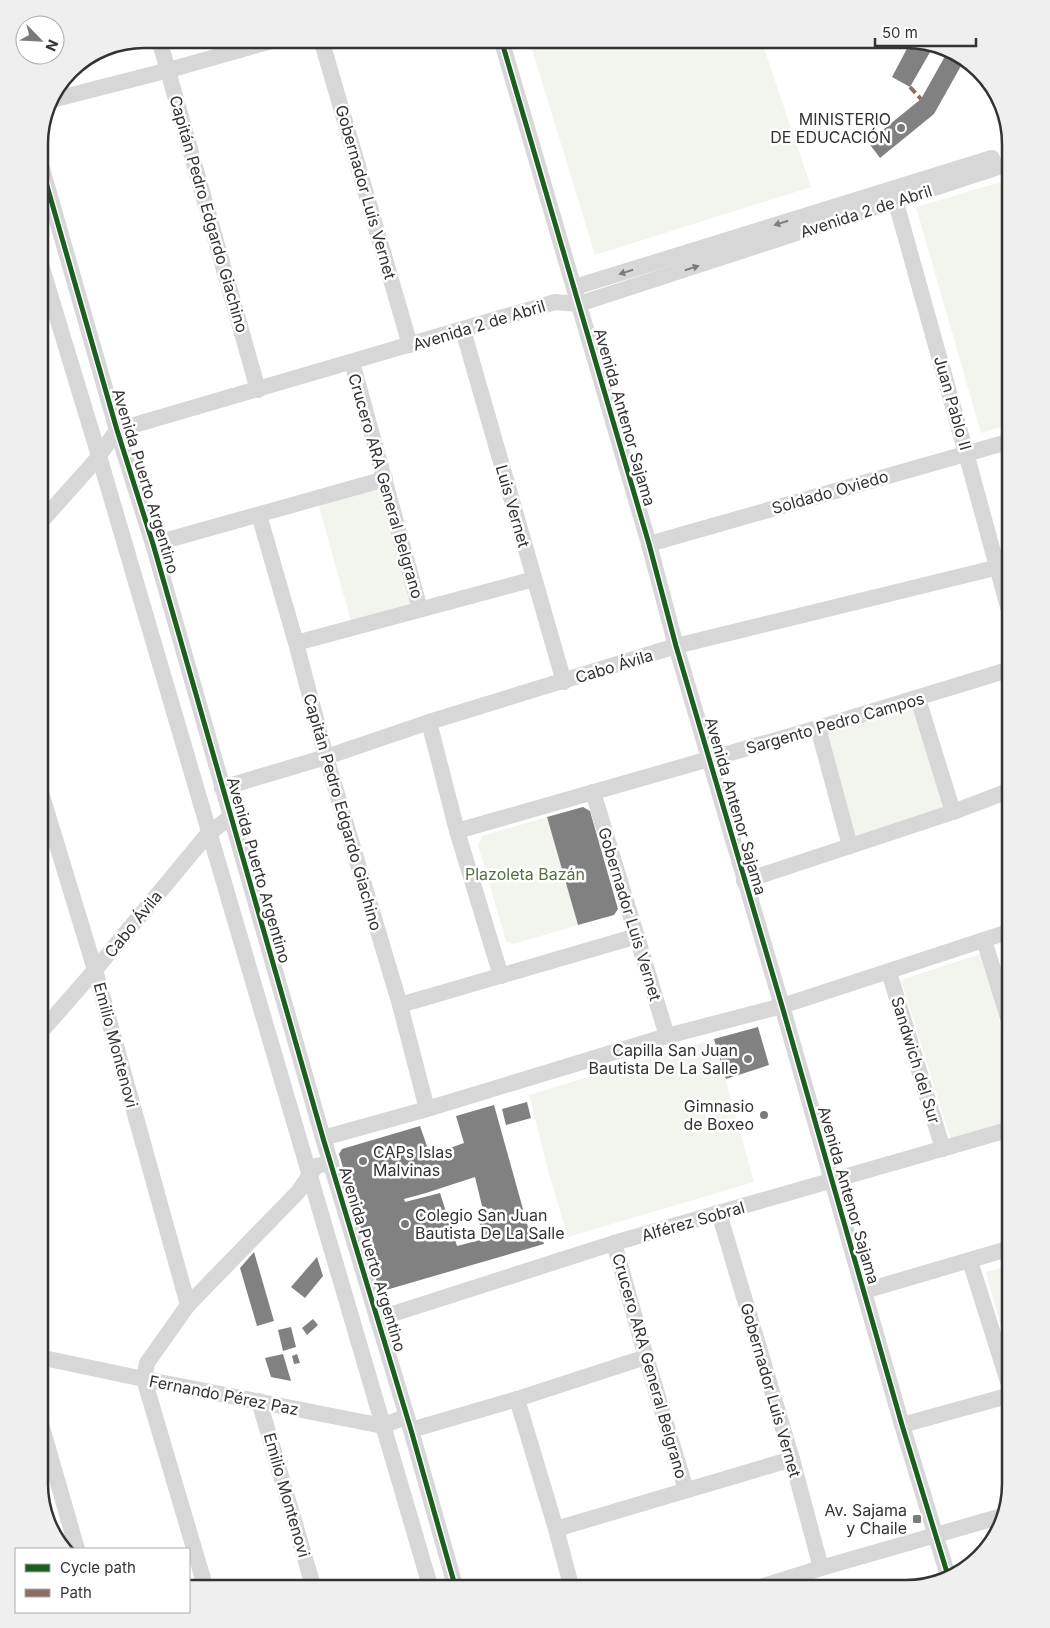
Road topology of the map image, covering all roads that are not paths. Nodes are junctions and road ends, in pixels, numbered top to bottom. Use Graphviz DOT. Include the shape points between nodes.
graph roads {
  1 [pos="162,48"];
  2 [pos="247,48"];
  3 [pos="324,48"];
  4 [pos="504,48"];
  5 [pos="169,70"];
  6 [pos="58,98"];
  7 [pos="1002,155"];
  8 [pos="1002,165"];
  9 [pos="48,189"];
  10 [pos="894,195"];
  11 [pos="575,287"];
  12 [pos="48,288"];
  13 [pos="579,304"];
  14 [pos="463,330"];
  15 [pos="410,345"];
  16 [pos="352,362"];
  17 [pos="258,390"];
  18 [pos="117,430"];
  19 [pos="1002,443"];
  20 [pos="966,453"];
  21 [pos="99,456"];
  22 [pos="385,478"];
  23 [pos="48,514"];
  24 [pos="259,514"];
  25 [pos="153,544"];
  26 [pos="649,544"];
  27 [pos="1002,560"];
  28 [pos="1002,566"];
  29 [pos="534,579"];
  30 [pos="420,609"];
  31 [pos="296,643"];
  32 [pos="676,646"];
  33 [pos="1002,672"];
  34 [pos="564,682"];
  35 [pos="918,698"];
  36 [pos="429,722"];
  37 [pos="818,728"];
  38 [pos="326,757"];
  39 [pos="709,760"];
  40 [pos="222,788"];
  41 [pos="593,792"];
  42 [pos="1002,793"];
  43 [pos="953,812"];
  44 [pos="48,816"];
  45 [pos="230,817"];
  46 [pos="457,832"];
  47 [pos="210,833"];
  48 [pos="850,846"];
  49 [pos="744,880"];
  50 [pos="1002,934"];
  51 [pos="637,936"];
  52 [pos="984,940"];
  53 [pos="95,970"];
  54 [pos="889,972"];
  55 [pos="501,976"];
  56 [pos="1002,999"];
  57 [pos="400,1006"];
  58 [pos="782,1006"];
  59 [pos="48,1024"];
  60 [pos="667,1036"];
  61 [pos="426,1109"];
  62 [pos="1002,1133"];
  63 [pos="323,1138"];
  64 [pos="943,1149"];
  65 [pos="331,1163"];
  66 [pos="310,1175"];
  67 [pos="832,1181"];
  68 [pos="719,1213"];
  69 [pos="614,1243"];
  70 [pos="1002,1251"];
  71 [pos="970,1261"];
  72 [pos="864,1291"];
  73 [pos="188,1305"];
  74 [pos="377,1319"];
  75 [pos="646,1356"];
  76 [pos="48,1359"];
  77 [pos="1002,1364"];
  78 [pos="144,1379"];
  79 [pos="1002,1396"];
  80 [pos="517,1399"];
  81 [pos="259,1401"];
  82 [pos="409,1423"];
  83 [pos="902,1425"];
  84 [pos="383,1426"];
  85 [pos="48,1448"];
  86 [pos="792,1459"];
  87 [pos="686,1490"];
  88 [pos="996,1518"];
  89 [pos="556,1528"];
  90 [pos="937,1535"];
  91 [pos="77,1548"];
  92 [pos="821,1568"];
  93 [pos="947,1572"];
  94 [pos="203,1580"];
  95 [pos="311,1580"];
  96 [pos="428,1580"];
  97 [pos="453,1580"];
  98 [pos="570,1580"];
  99 [pos="783,1580"];
  1 -- 5 [label="street, Capitán Pedro Edgardo Giachino"];
  2 -- 5 [label="street"];
  3 -- 15 [label="street, Gobernador Luis Vernet"];
  4 -- 11 [label="street, Avenida Antenor Sajama"];
  5 -- 6 [label="street"];
  5 -- 17 [label="street, Capitán Pedro Edgardo Giachino"];
  7 -- 10 [label="street, Avenida 2 de Abril"];
  8 -- 10 [label="street, Avenida 2 de Abril"];
  9 -- 18 [label="street, Avenida Puerto Argentino"];
  10 -- 11 [label="street, Avenida 2 de Abril, one-way"];
  13 -- 10 [label="street, Avenida 2 de Abril, one-way"];
  10 -- 20 [label="street, Juan Pablo II"];
  11 -- 13 [label="street, Avenida Antenor Sajama"];
  12 -- 21 [label="street"];
  13 -- 14 [label="street, Avenida 2 de Abril" via="555,302"];
  13 -- 26 [label="street, Avenida Antenor Sajama"];
  14 -- 15 [label="street, Avenida 2 de Abril"];
  14 -- 29 [label="street, Luis Vernet"];
  15 -- 16 [label="street, Avenida 2 de Abril"];
  16 -- 17 [label="street, Avenida 2 de Abril"];
  16 -- 22 [label="street, Crucero ARA General Belgrano"];
  17 -- 18 [label="street, Avenida 2 de Abril"];
  18 -- 21 [label="street"];
  18 -- 25 [label="street, Avenida Puerto Argentino"];
  19 -- 20 [label="street, Soldado Oviedo"];
  20 -- 26 [label="street, Soldado Oviedo"];
  20 -- 27 [label="street, Juan Pablo II"];
  21 -- 23 [label="street"];
  21 -- 47 [label="street"];
  22 -- 24 [label="street"];
  22 -- 30 [label="street, Crucero ARA General Belgrano"];
  24 -- 25 [label="street"];
  24 -- 31 [label="street, Capitán Pedro Edgardo Giachino"];
  25 -- 40 [label="street, Avenida Puerto Argentino"];
  26 -- 32 [label="street, Avenida Antenor Sajama"];
  28 -- 32 [label="street, Cabo Ávila"];
  29 -- 30 [label="street"];
  29 -- 34 [label="street, Luis Vernet"];
  30 -- 31 [label="street"];
  31 -- 38 [label="street, Capitán Pedro Edgardo Giachino"];
  32 -- 34 [label="street, Cabo Ávila"];
  32 -- 39 [label="street, Avenida Antenor Sajama"];
  33 -- 35 [label="street, Sargento Pedro Campos"];
  34 -- 36 [label="street, Cabo Ávila"];
  35 -- 37 [label="street, Sargento Pedro Campos"];
  35 -- 43 [label="street"];
  36 -- 38 [label="street, Cabo Ávila"];
  36 -- 46 [label="street"];
  37 -- 39 [label="street, Sargento Pedro Campos"];
  37 -- 48 [label="street"];
  38 -- 40 [label="street, Cabo Ávila"];
  38 -- 57 [label="street, Capitán Pedro Edgardo Giachino"];
  39 -- 41 [label="street, Sargento Pedro Campos"];
  39 -- 49 [label="street, Avenida Antenor Sajama"];
  40 -- 45 [label="street, Avenida Puerto Argentino"];
  41 -- 46 [label="street, Sargento Pedro Campos"];
  41 -- 51 [label="street, Gobernador Luis Vernet"];
  42 -- 43 [label="street"];
  43 -- 48 [label="street"];
  44 -- 53 [label="street, Emilio Montenovi"];
  45 -- 47 [label="street, Cabo Ávila"];
  45 -- 63 [label="street, Avenida Puerto Argentino"];
  46 -- 55 [label="street"];
  47 -- 53 [label="street, Cabo Ávila"];
  47 -- 66 [label="street"];
  48 -- 49 [label="street"];
  49 -- 58 [label="street, Avenida Antenor Sajama"];
  50 -- 52 [label="street"];
  51 -- 55 [label="street"];
  51 -- 60 [label="street, Gobernador Luis Vernet"];
  52 -- 54 [label="street"];
  52 -- 56 [label="street"];
  53 -- 59 [label="street, Cabo Ávila"];
  53 -- 73 [label="street, Emilio Montenovi"];
  54 -- 58 [label="street"];
  54 -- 64 [label="street, Sandwich del Sur"];
  55 -- 57 [label="street"];
  57 -- 61 [label="street, Capitán Pedro Edgardo Giachino"];
  58 -- 60 [label="street"];
  58 -- 67 [label="street, Avenida Antenor Sajama"];
  60 -- 61 [label="street"];
  61 -- 63 [label="street"];
  62 -- 64 [label="street, Alférez Sobral"];
  63 -- 65 [label="street, Avenida Puerto Argentino"];
  64 -- 67 [label="street, Alférez Sobral"];
  65 -- 66 [label="street" via="316,1166"];
  65 -- 74 [label="street, Avenida Puerto Argentino"];
  66 -- 73 [label="street" via="298,1192"];
  66 -- 84 [label="street"];
  67 -- 68 [label="street, Alférez Sobral"];
  67 -- 72 [label="street, Avenida Antenor Sajama"];
  68 -- 69 [label="street, Alférez Sobral"];
  68 -- 86 [label="street, Gobernador Luis Vernet"];
  69 -- 74 [label="street, Alférez Sobral"];
  69 -- 75 [label="street, Crucero ARA General Belgrano"];
  70 -- 71 [label="street"];
  71 -- 72 [label="street"];
  71 -- 77 [label="street"];
  72 -- 83 [label="street, Avenida Antenor Sajama"];
  73 -- 78 [label="street" via="148,1363"];
  74 -- 82 [label="street, Avenida Puerto Argentino"];
  75 -- 80 [label="street"];
  75 -- 87 [label="street, Crucero ARA General Belgrano"];
  76 -- 78 [label="street, Fernando Pérez Paz"];
  78 -- 81 [label="street, Fernando Pérez Paz"];
  78 -- 94 [label="street"];
  79 -- 83 [label="street"];
  80 -- 82 [label="street"];
  80 -- 89 [label="street"];
  81 -- 84 [label="street, Fernando Pérez Paz"];
  81 -- 95 [label="street, Emilio Montenovi"];
  82 -- 84 [label="street"];
  82 -- 97 [label="street, Avenida Puerto Argentino"];
  83 -- 90 [label="street, Avenida Antenor Sajama"];
  84 -- 96 [label="street"];
  85 -- 91 [label="street"];
  86 -- 87 [label="street"];
  86 -- 92 [label="street, Gobernador Luis Vernet"];
  87 -- 89 [label="street"];
  88 -- 90 [label="street"];
  89 -- 98 [label="street"];
  90 -- 92 [label="street"];
  90 -- 93 [label="street, Avenida Antenor Sajama"];
  92 -- 99 [label="street"];
}
